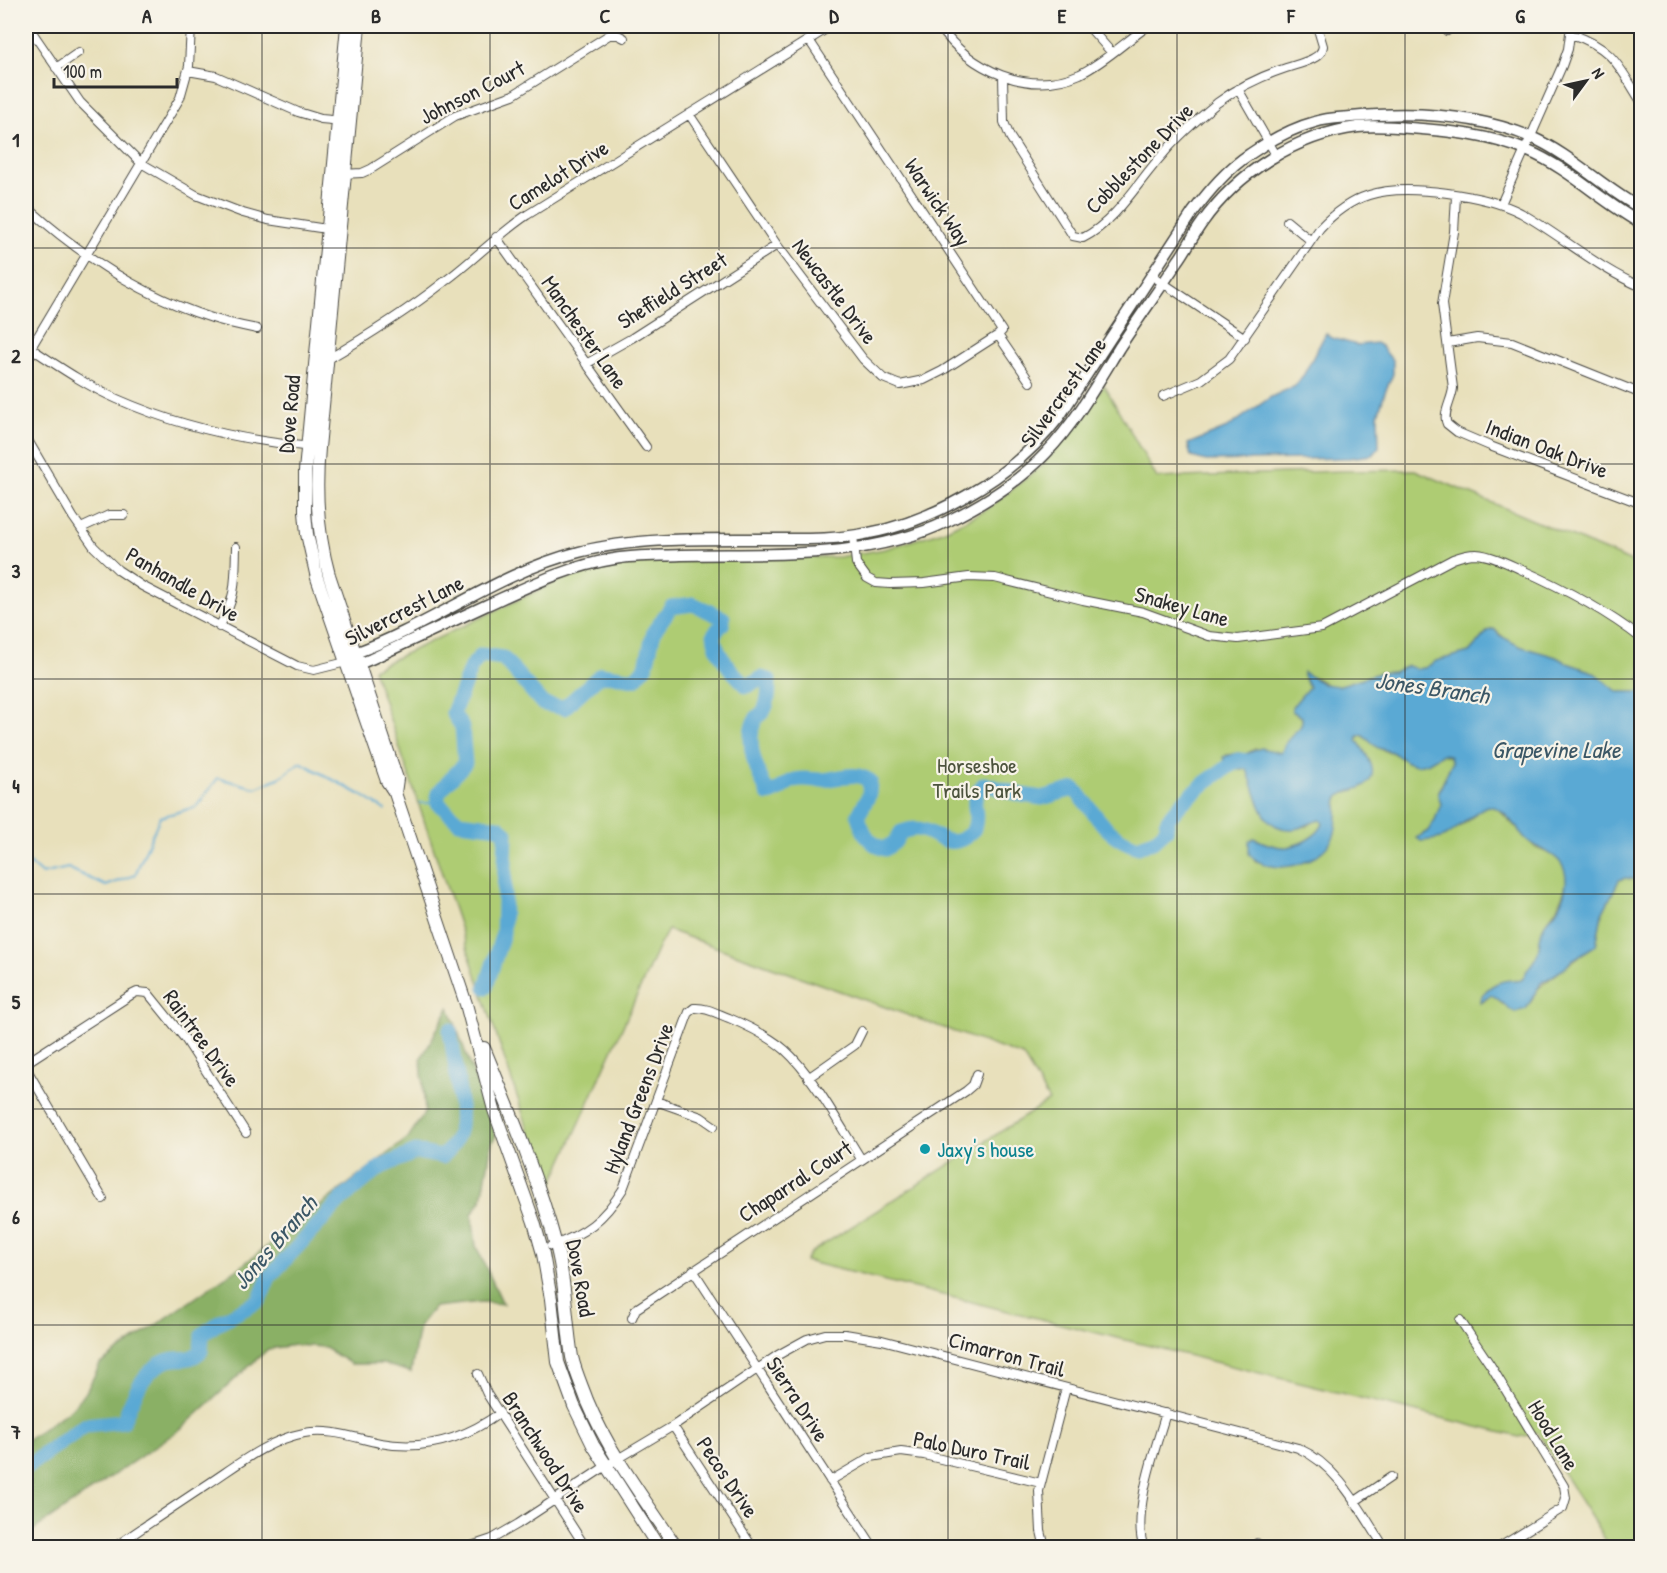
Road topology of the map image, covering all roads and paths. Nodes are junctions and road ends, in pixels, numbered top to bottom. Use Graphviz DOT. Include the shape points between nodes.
graph roads {
  1 [pos="28,26"];
  2 [pos="191,26"];
  3 [pos="347,26"];
  4 [pos="359,26"];
  5 [pos="831,26"];
  6 [pos="939,26"];
  7 [pos="1088,26"];
  8 [pos="1148,26"];
  9 [pos="1317,26"];
  10 [pos="1571,30"];
  11 [pos="624,38"];
  12 [pos="809,40"];
  13 [pos="79,52"];
  14 [pos="1112,53"];
  15 [pos="56,68"];
  16 [pos="188,71"];
  17 [pos="1004,76"];
  18 [pos="1238,89"];
  19 [pos="1641,103"];
  20 [pos="689,114"];
  21 [pos="344,122"];
  22 [pos="1530,137"];
  23 [pos="1269,143"];
  24 [pos="1524,150"];
  25 [pos="1276,155"];
  26 [pos="141,163"];
  27 [pos="338,174"];
  28 [pos="1456,196"];
  29 [pos="1501,204"];
  30 [pos="26,206"];
  31 [pos="1641,209"];
  32 [pos="1287,221"];
  33 [pos="1641,224"];
  34 [pos="333,230"];
  35 [pos="496,237"];
  36 [pos="1310,240"];
  37 [pos="777,245"];
  38 [pos="86,255"];
  39 [pos="1151,275"];
  40 [pos="1163,283"];
  41 [pos="1641,287"];
  42 [pos="257,329"];
  43 [pos="998,335"];
  44 [pos="1245,338"];
  45 [pos="1448,343"];
  46 [pos="28,346"];
  47 [pos="26,356"];
  48 [pos="327,360"];
  49 [pos="586,364"];
  50 [pos="315,367"];
  51 [pos="1030,382"];
  52 [pos="1641,394"];
  53 [pos="1163,396"];
  54 [pos="26,437"];
  55 [pos="313,447"];
  56 [pos="646,447"];
  57 [pos="1641,504"];
  58 [pos="124,515"];
  59 [pos="81,528"];
  60 [pos="853,536"];
  61 [pos="236,547"];
  62 [pos="854,550"];
  63 [pos="219,627"];
  64 [pos="1641,639"];
  65 [pos="353,659"];
  66 [pos="466,1004"];
  67 [pos="862,1031"];
  68 [pos="26,1063"];
  69 [pos="26,1068"];
  70 [pos="977,1074"];
  71 [pos="808,1078"];
  72 [pos="656,1101"];
  73 [pos="714,1126"];
  74 [pos="246,1133"];
  75 [pos="861,1159"];
  76 [pos="103,1199"];
  77 [pos="556,1244"];
  78 [pos="542,1249"];
  79 [pos="693,1270"];
  80 [pos="566,1298"];
  81 [pos="551,1299"];
  82 [pos="632,1318"];
  83 [pos="1460,1320"];
  84 [pos="757,1369"];
  85 [pos="478,1374"];
  86 [pos="1066,1388"];
  87 [pos="500,1413"];
  88 [pos="1166,1413"];
  89 [pos="673,1426"];
  90 [pos="618,1458"];
  91 [pos="606,1466"];
  92 [pos="1391,1477"];
  93 [pos="830,1481"];
  94 [pos="1041,1483"];
  95 [pos="555,1500"];
  96 [pos="1354,1502"];
  97 [pos="1510,1544"];
  98 [pos="469,1547"];
  99 [pos="113,1548"];
  100 [pos="308,1548"];
  101 [pos="364,1548"];
  102 [pos="586,1548"];
  103 [pos="659,1548"];
  104 [pos="677,1548"];
  105 [pos="753,1548"];
  106 [pos="874,1548"];
  107 [pos="1045,1548"];
  108 [pos="1144,1548"];
  109 [pos="1385,1548"];
  110 [pos="1498,1548"];
  1 -- 15 [label="street"];
  2 -- 16 [label="street"];
  3 -- 21 [label="main road, Dove Road"];
  4 -- 21 [label="main road, Dove Road"];
  5 -- 12 [label="street, Camelot Drive"];
  6 -- 17 [label="street" via="962,53"];
  7 -- 14 [label="street"];
  8 -- 14 [label="street"];
  9 -- 18 [label="street, Cobblestone Drive" via="1323,46 1320,55"];
  10 -- 19 [label="street" via="1610,54"];
  10 -- 22 [label="street" via="1562,66"];
  11 -- 27 [label="street, Johnson Court" via="609,35 513,95 455,116 362,173"];
  12 -- 20 [label="street, Camelot Drive"];
  12 -- 43 [label="street, Warwick Way" via="1002,331"];
  13 -- 15 [label="street"];
  14 -- 17 [label="street" via="1079,74 1058,80 1039,84"];
  15 -- 26 [label="street" via="80,102"];
  16 -- 21 [label="street" via="216,76 298,112"];
  16 -- 26 [label="street" via="180,98"];
  17 -- 18 [label="street, Cobblestone Drive" via="1005,128 1073,236 1080,238 1111,216 1180,136"];
  18 -- 23 [label="street"];
  20 -- 35 [label="street, Camelot Drive"];
  20 -- 37 [label="street, Newcastle Drive"];
  21 -- 27 [label="main road, Dove Road"];
  22 -- 23 [label="street, Silvercrest Lane" via="1488,123 1391,113 1313,122"];
  22 -- 24 [label="street"];
  22 -- 31 [label="street, Silvercrest Lane"];
  23 -- 25 [label="street"];
  23 -- 39 [label="street, Silvercrest Lane" via="1249,154 1214,185"];
  24 -- 25 [label="street, Silvercrest Lane" via="1492,138 1377,126 1329,133"];
  24 -- 29 [label="street"];
  24 -- 33 [label="street, Silvercrest Lane" via="1552,163"];
  25 -- 40 [label="street, Silvercrest Lane" via="1228,192 1201,223"];
  26 -- 34 [label="street" via="196,195 243,213"];
  26 -- 38 [label="street"];
  27 -- 34 [label="main road, Dove Road"];
  28 -- 29 [label="street"];
  28 -- 36 [label="street" via="1418,190 1368,195 1339,211"];
  28 -- 45 [label="street" via="1442,304"];
  29 -- 41 [label="street"];
  30 -- 38 [label="street"];
  32 -- 36 [label="street"];
  34 -- 48 [label="main road, Dove Road"];
  34 -- 50 [label="main road, Dove Road"];
  35 -- 48 [label="street, Camelot Drive" via="445,282 379,330"];
  35 -- 49 [label="street, Manchester Lane"];
  36 -- 44 [label="street"];
  37 -- 43 [label="street, Newcastle Drive" via="863,359 892,384 924,380"];
  37 -- 49 [label="street, Sheffield Street"];
  38 -- 42 [label="street" via="171,302 213,319"];
  38 -- 46 [label="street"];
  39 -- 40 [label="street"];
  39 -- 60 [label="street, Silvercrest Lane" via="1059,417 1032,448 980,488 939,511"];
  40 -- 44 [label="street"];
  40 -- 62 [label="street, Silvercrest Lane" via="1071,422 1047,453 1021,477 944,523 902,539"];
  43 -- 51 [label="street, Warwick Way"];
  44 -- 53 [label="street" via="1218,368 1190,386"];
  45 -- 52 [label="street" via="1476,338 1512,342"];
  45 -- 57 [label="street, Indian Oak Drive" via="1453,388 1444,420 1457,432"];
  46 -- 47 [label="street"];
  46 -- 55 [label="street" via="115,398 165,417 213,432"];
  48 -- 50 [label="street, Camelot Drive"];
  48 -- 55 [label="main road, Dove Road"];
  49 -- 56 [label="street, Manchester Lane"];
  50 -- 55 [label="main road, Dove Road"];
  54 -- 59 [label="street, Panhandle Drive"];
  55 -- 65 [label="main road, Dove Road" via="305,512 311,556"];
  58 -- 59 [label="street" via="109,516"];
  59 -- 63 [label="street, Panhandle Drive" via="118,570"];
  60 -- 62 [label="street, Snakey Lane"];
  60 -- 65 [label="street, Silvercrest Lane" via="624,543 581,552 532,569"];
  61 -- 63 [label="street" via="235,592"];
  62 -- 64 [label="street, Snakey Lane" via="860,570 876,583 995,578 1143,612 1209,636 1238,639 1322,628 1439,566 1475,554 1503,561 1563,590"];
  62 -- 65 [label="street, Silvercrest Lane" via="638,556 586,564"];
  63 -- 65 [label="street, Panhandle Drive" via="305,669 325,668"];
  65 -- 66 [label="main road, Dove Road" via="387,782 395,793"];
  66 -- 77 [label="main road, Dove Road" via="508,1106"];
  66 -- 78 [label="main road, Dove Road" via="494,1110"];
  67 -- 71 [label="street" via="855,1045"];
  68 -- 74 [label="street, Raintree Drive" via="131,995 148,993 186,1040"];
  69 -- 76 [label="street"];
  70 -- 75 [label="street, Chaparral Court" via="966,1091"];
  71 -- 72 [label="street, Hyland Greens Drive" via="797,1062 767,1037 699,1008 689,1012"];
  71 -- 75 [label="street, Hyland Greens Drive"];
  72 -- 73 [label="street" via="701,1117"];
  72 -- 77 [label="street, Hyland Greens Drive" via="623,1189 613,1205 583,1233"];
  75 -- 79 [label="street, Chaparral Court"];
  77 -- 78 [label="street, Hyland Greens Drive"];
  77 -- 80 [label="main road, Dove Road"];
  78 -- 81 [label="main road, Dove Road"];
  79 -- 82 [label="street, Chaparral Court" via="636,1309"];
  79 -- 84 [label="street, Sierra Drive"];
  80 -- 81 [label="main road"];
  80 -- 90 [label="main road, Dove Road" via="573,1359 588,1401"];
  81 -- 91 [label="main road, Dove Road" via="558,1362 574,1406"];
  83 -- 97 [label="street, Hood Lane" via="1564,1486 1563,1508"];
  84 -- 86 [label="street, Cimarron Trail" via="815,1335 845,1334"];
  84 -- 89 [label="street, Cimarron Trail"];
  84 -- 93 [label="street, Sierra Drive"];
  85 -- 87 [label="street, Branchwood Drive"];
  86 -- 88 [label="street, Cimarron Trail"];
  86 -- 94 [label="street"];
  87 -- 95 [label="street, Branchwood Drive"];
  87 -- 99 [label="street" via="460,1437 410,1445 325,1432 301,1434 251,1455"];
  88 -- 96 [label="street, Cimarron Trail" via="1306,1452 1340,1481"];
  88 -- 108 [label="street" via="1144,1491"];
  89 -- 90 [label="street, Cimarron Trail"];
  89 -- 105 [label="street, Pecos Drive"];
  90 -- 91 [label="street, Cimarron Trail"];
  90 -- 104 [label="main road, Dove Road"];
  91 -- 95 [label="street, Cimarron Trail"];
  91 -- 103 [label="main road, Dove Road"];
  92 -- 96 [label="street"];
  93 -- 94 [label="street, Palo Duro Trail" via="872,1457 901,1452"];
  93 -- 106 [label="street, Sierra Drive"];
  94 -- 107 [label="street" via="1038,1503"];
  95 -- 98 [label="street, Cimarron Trail" via="492,1539"];
  95 -- 102 [label="street, Branchwood Drive"];
  96 -- 109 [label="street, Cimarron Trail"];
  97 -- 110 [label="street, Hood Lane"];
  100 -- 101 [label="street" via="342,1544"];
}
